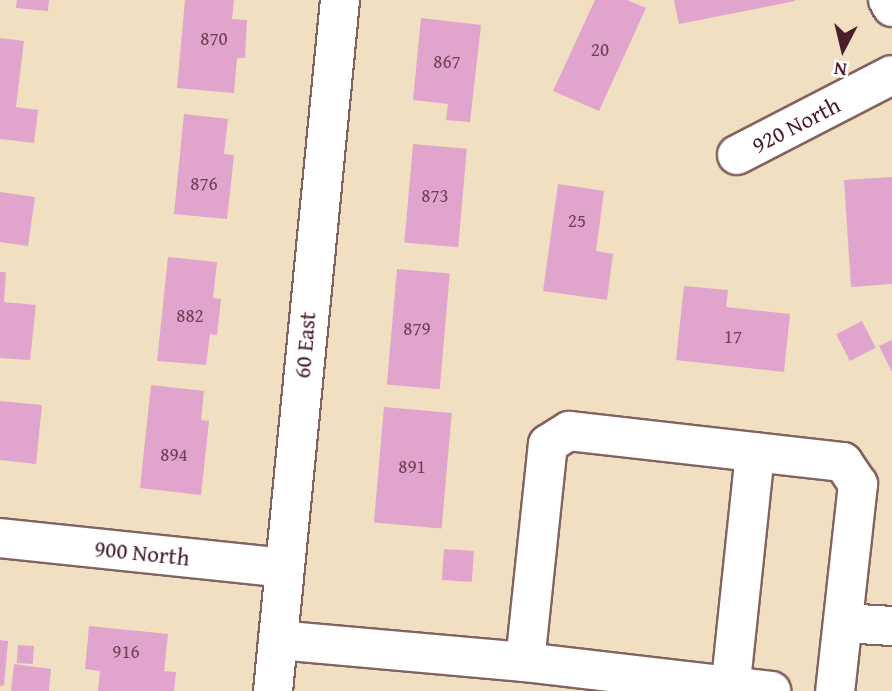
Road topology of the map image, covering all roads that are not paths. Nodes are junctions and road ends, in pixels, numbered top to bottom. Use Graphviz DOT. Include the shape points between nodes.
graph roads {
  1 [pos="340,0"];
  2 [pos="888,0"];
  3 [pos="892,8"];
  4 [pos="892,75"];
  5 [pos="737,155"];
  6 [pos="755,452"];
  7 [pos="0,538"];
  8 [pos="284,568"];
  9 [pos="843,623"];
  10 [pos="892,626"];
  11 [pos="278,640"];
  12 [pos="525,662"];
  13 [pos="730,689"];
  14 [pos="273,691"];
  15 [pos="771,691"];
  16 [pos="835,691"];
  1 -- 8 [label="street, 60 East"];
  2 -- 3 [label="street"];
  4 -- 5 [label="street, 920 North"];
  6 -- 9 [label="street" via="843,462 858,484"];
  6 -- 12 [label="street" via="569,431 548,444"];
  6 -- 13 [label="street"];
  7 -- 8 [label="street, 900 North"];
  8 -- 11 [label="street, 60 East"];
  9 -- 10 [label="street"];
  9 -- 16 [label="street"];
  11 -- 12 [label="street"];
  11 -- 14 [label="street, 60 East"];
  12 -- 13 [label="street"];
  13 -- 15 [label="street"];
}
